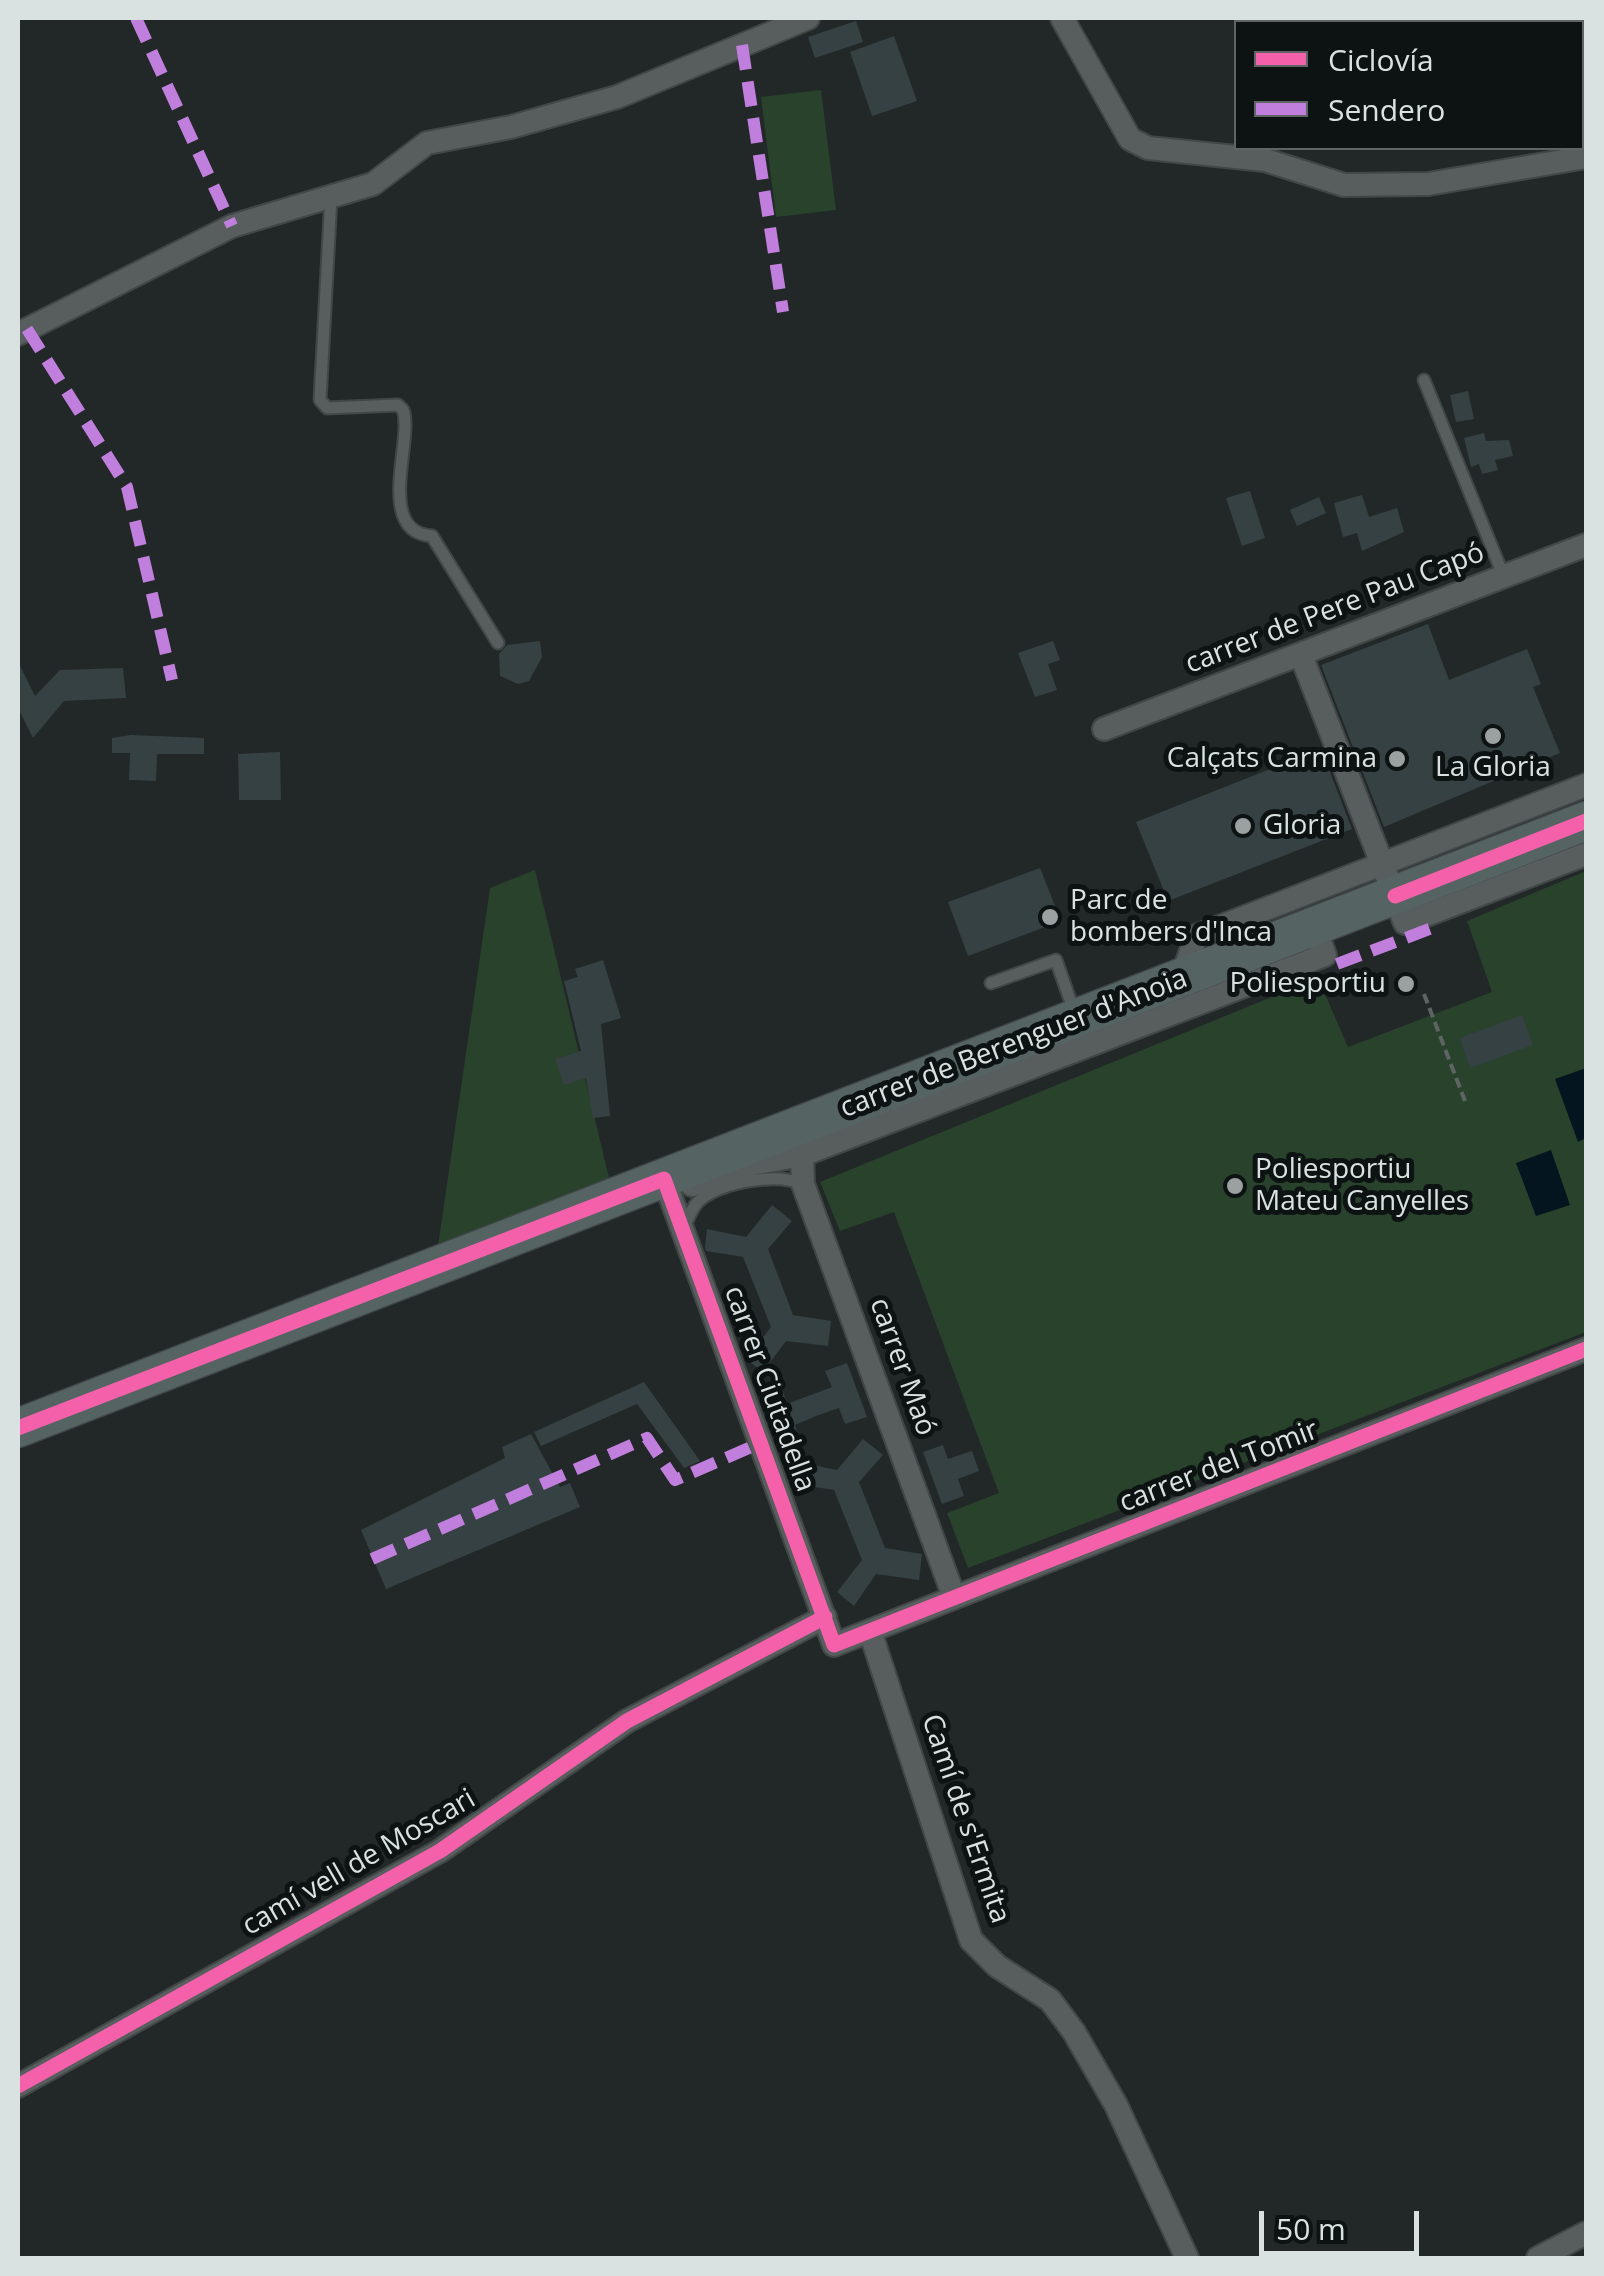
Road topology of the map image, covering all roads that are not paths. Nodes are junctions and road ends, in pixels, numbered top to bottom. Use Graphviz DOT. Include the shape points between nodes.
graph roads {
  1 [pos="808,18"];
  2 [pos="1062,18"];
  3 [pos="1586,156"];
  4 [pos="332,197"];
  5 [pos="18,334"];
  6 [pos="1424,380"];
  7 [pos="1586,546"];
  8 [pos="1504,577"];
  9 [pos="498,644"];
  10 [pos="1300,654"];
  11 [pos="1104,730"];
  12 [pos="1586,785"];
  13 [pos="1586,821"];
  14 [pos="1586,854"];
  15 [pos="1388,880"];
  16 [pos="1315,928"];
  17 [pos="1181,980"];
  18 [pos="991,983"];
  19 [pos="1077,1020"];
  20 [pos="802,1155"];
  21 [pos="664,1180"];
  22 [pos="803,1184"];
  23 [pos="683,1230"];
  24 [pos="1586,1349"];
  25 [pos="18,1428"];
  26 [pos="954,1597"];
  27 [pos="825,1617"];
  28 [pos="870,1632"];
  29 [pos="18,2086"];
  30 [pos="1586,2233"];
  31 [pos="1187,2258"];
  32 [pos="1538,2258"];
  1 -- 4 [label="street" via="618,97 427,143 373,184"];
  2 -- 3 [label="street" via="1130,139 1148,148 1265,160 1344,185 1428,184"];
  4 -- 5 [label="street" via="217,232"];
  4 -- 9 [label="lane" via="320,400 326,408 403,410 398,502 416,530 432,536"];
  6 -- 8 [label="lane"];
  7 -- 8 [label="street, carrer de Pere Pau Capó"];
  8 -- 10 [label="street, carrer de Pere Pau Capó"];
  10 -- 11 [label="street, carrer de Pere Pau Capó"];
  10 -- 15 [label="street"];
  12 -- 15 [label="street"];
  13 -- 15 [label="main road, carrer de Berenguer d'Anoia"];
  14 -- 15 [label="street" via="1405,923"];
  15 -- 16 [label="main road, carrer de Berenguer d'Anoia"];
  15 -- 17 [label="street" via="1196,936"];
  16 -- 17 [label="main road, carrer de Berenguer d'Anoia"];
  16 -- 20 [label="street" via="1325,955"];
  17 -- 19 [label="main road, carrer de Berenguer d'Anoia"];
  18 -- 19 [label="lane" via="1056,960"];
  19 -- 21 [label="main road, carrer de Berenguer d'Anoia"];
  20 -- 21 [label="street" via="752,1164 696,1186"];
  20 -- 22 [label="street, carrer Maó"];
  21 -- 23 [label="street, carrer Ciutadella"];
  21 -- 25 [label="main road, carrer de Berenguer d'Anoia"];
  22 -- 23 [label="lane" via="783,1176 757,1179 700,1200"];
  22 -- 26 [label="street, carrer Maó"];
  23 -- 27 [label="street, carrer Ciutadella"];
  24 -- 26 [label="street, carrer del Tomir"];
  26 -- 28 [label="street, carrer del Tomir"];
  27 -- 28 [label="street, carrer del Tomir" via="834,1646"];
  27 -- 29 [label="street, camí vell de Moscari" via="626,1721 440,1851"];
  28 -- 31 [label="street, Camí de s'Ermita" via="971,1940 996,1966 1050,2000 1074,2032 1116,2104"];
  30 -- 32 [label="street"];
}
